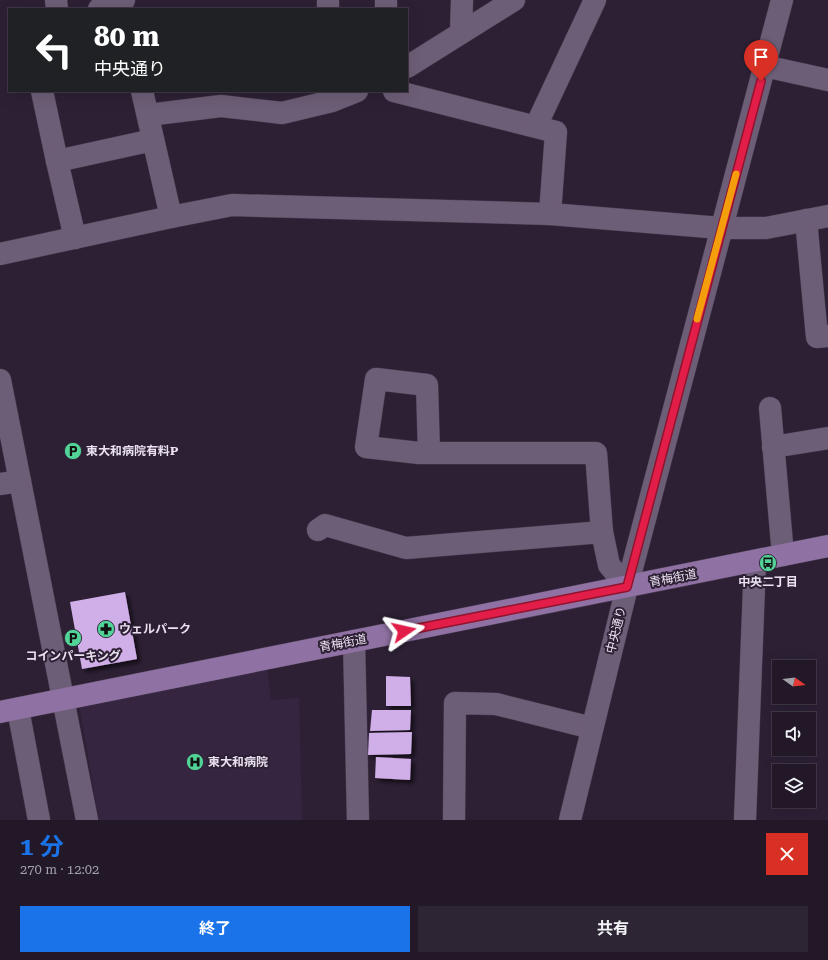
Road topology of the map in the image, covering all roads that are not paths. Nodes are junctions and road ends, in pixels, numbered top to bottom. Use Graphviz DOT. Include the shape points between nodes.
graph roads {
  1 [pos="462,0"];
  2 [pos="514,0"];
  3 [pos="595,0"];
  4 [pos="782,0"];
  5 [pos="123,4"];
  6 [pos="104,8"];
  7 [pos="461,33"];
  8 [pos="408,66"];
  9 [pos="764,66"];
  10 [pos="828,80"];
  11 [pos="43,92"];
  12 [pos="142,92"];
  13 [pos="352,92"];
  14 [pos="398,92"];
  15 [pos="332,96"];
  16 [pos="148,115"];
  17 [pos="536,126"];
  18 [pos="153,140"];
  19 [pos="57,162"];
  20 [pos="550,214"];
  21 [pos="171,216"];
  22 [pos="828,216"];
  23 [pos="806,220"];
  24 [pos="721,228"];
  25 [pos="75,238"];
  26 [pos="0,254"];
  27 [pos="828,336"];
  28 [pos="0,380"];
  29 [pos="770,408"];
  30 [pos="828,438"];
  31 [pos="773,447"];
  32 [pos="429,453"];
  33 [pos="10,483"];
  34 [pos="318,530"];
  35 [pos="602,532"];
  36 [pos="828,546"];
  37 [pos="783,555"];
  38 [pos="755,562"];
  39 [pos="627,587"];
  40 [pos="354,641"];
  41 [pos="63,699"];
  42 [pos="9,710"];
  43 [pos="592,728"];
  44 [pos="39,820"];
  45 [pos="87,820"];
  46 [pos="358,820"];
  47 [pos="454,820"];
  48 [pos="570,820"];
  49 [pos="745,820"];
  1 -- 7 [label="street"];
  2 -- 7 [label="street"];
  3 -- 17 [label="street"];
  4 -- 9 [label="street, 中央通り"];
  5 -- 6 [label="street"];
  7 -- 8 [label="street"];
  9 -- 10 [label="street"];
  9 -- 24 [label="street, 中央通り"];
  11 -- 19 [label="street"];
  12 -- 16 [label="street"];
  13 -- 15 [label="street"];
  14 -- 17 [label="street"];
  15 -- 16 [label="street" via="282,113 221,106"];
  16 -- 18 [label="street"];
  17 -- 20 [label="street" via="556,132"];
  18 -- 19 [label="street"];
  18 -- 21 [label="street"];
  19 -- 25 [label="street"];
  20 -- 21 [label="street" via="232,205"];
  20 -- 24 [label="street"];
  21 -- 25 [label="street"];
  22 -- 23 [label="street"];
  23 -- 24 [label="street" via="766,228"];
  23 -- 27 [label="street" via="818,337"];
  24 -- 39 [label="street, 中央通り"];
  25 -- 26 [label="street"];
  28 -- 33 [label="street"];
  29 -- 31 [label="street"];
  30 -- 31 [label="street"];
  31 -- 37 [label="street"];
  32 -- 35 [label="street" via="596,453"];
  33 -- 41 [label="street"];
  34 -- 35 [label="street" via="325,525 406,548"];
  35 -- 39 [label="street" via="609,565"];
  36 -- 37 [label="main road, 青梅街道"];
  37 -- 38 [label="main road, 青梅街道"];
  38 -- 39 [label="main road, 青梅街道"];
  38 -- 49 [label="street"];
  39 -- 40 [label="main road, 青梅街道"];
  39 -- 43 [label="street, 中央通り"];
  40 -- 41 [label="main road, 青梅街道"];
  40 -- 46 [label="street"];
  41 -- 42 [label="main road, 青梅街道"];
  41 -- 45 [label="street"];
  42 -- 44 [label="street"];
  43 -- 47 [label="street" via="496,704 455,703"];
  43 -- 48 [label="street, 中央通り"];
}
